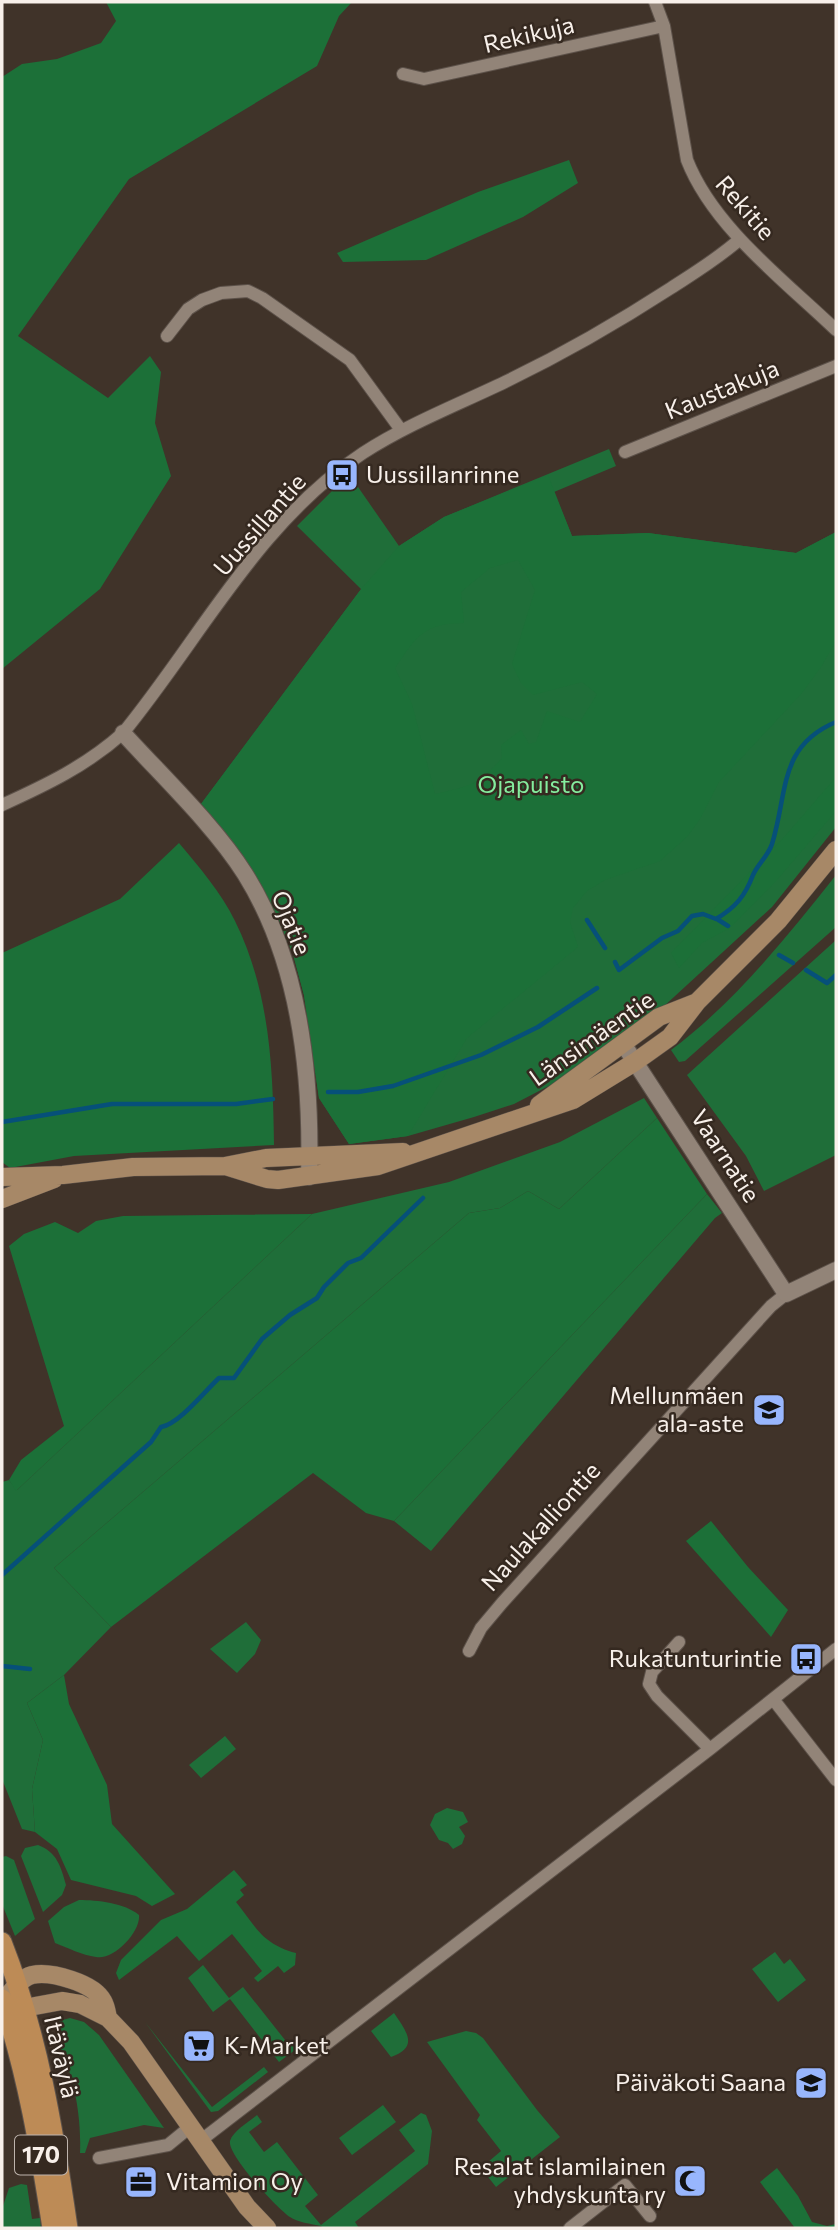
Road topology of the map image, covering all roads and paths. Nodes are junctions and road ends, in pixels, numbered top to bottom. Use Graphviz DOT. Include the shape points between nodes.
graph roads {
  1 [pos="655,2"];
  2 [pos="664,26"];
  3 [pos="403,74"];
  4 [pos="740,239"];
  5 [pos="836,330"];
  6 [pos="167,336"];
  7 [pos="836,366"];
  8 [pos="401,430"];
  9 [pos="625,452"];
  10 [pos="123,733"];
  11 [pos="2,805"];
  12 [pos="836,850"];
  13 [pos="696,1002"];
  14 [pos="624,1045"];
  15 [pos="635,1062"];
  16 [pos="518,1120"];
  17 [pos="417,1152"];
  18 [pos="310,1156"];
  19 [pos="225,1166"];
  20 [pos="63,1175"];
  21 [pos="2,1177"];
  22 [pos="309,1177"];
  23 [pos="2,1199"];
  24 [pos="836,1270"];
  25 [pos="786,1294"];
  26 [pos="679,1642"];
  27 [pos="836,1649"];
  28 [pos="469,1651"];
  29 [pos="773,1699"];
  30 [pos="710,1749"];
  31 [pos="836,1780"];
  32 [pos="2,1942"];
  33 [pos="7,1995"];
  34 [pos="24,2008"];
  35 [pos="108,2018"];
  36 [pos="195,2134"];
  37 [pos="99,2158"];
  38 [pos="650,2216"];
  39 [pos="52,2228"];
  40 [pos="68,2228"];
  41 [pos="267,2228"];
  42 [pos="570,2228"];
  1 -- 2 [label="street, Rekitie"];
  2 -- 3 [label="street, Rekikuja" via="424,79"];
  2 -- 4 [label="street, Rekitie" via="687,160 712,208"];
  4 -- 5 [label="street, Rekitie"];
  4 -- 8 [label="street, Uussillantie" via="595,336"];
  6 -- 8 [label="street" via="188,309 202,300 248,291 350,360"];
  7 -- 9 [label="street, Kaustakuja"];
  8 -- 10 [label="street, Uussillantie" via="325,482 266,542"];
  10 -- 11 [label="street, Uussillantie" via="73,771"];
  10 -- 18 [label="street, Ojatie" via="227,848 262,907 286,969 300,1031"];
  12 -- 13 [label="main road, Länsimäentie" via="778,921"];
  13 -- 14 [label="main road, Länsimäentie" via="659,1017"];
  13 -- 15 [label="main road, Länsimäentie" via="670,1037"];
  14 -- 15 [label="street, Vaarnatie"];
  14 -- 16 [label="main road, Länsimäentie"];
  15 -- 16 [label="main road, Länsimäentie" via="573,1100"];
  15 -- 25 [label="street, Vaarnatie"];
  16 -- 17 [label="main road, Länsimäentie"];
  17 -- 18 [label="main road, Länsimäentie"];
  17 -- 22 [label="main road, Länsimäentie" via="377,1166"];
  18 -- 19 [label="main road, Länsimäentie"];
  18 -- 22 [label="street, Ojatie"];
  19 -- 20 [label="main road, Länsimäentie" via="133,1167"];
  19 -- 22 [label="main road, Länsimäentie" via="267,1180"];
  20 -- 21 [label="main road, Länsimäentie"];
  20 -- 23 [label="main road, Länsimäentie"];
  24 -- 25 [label="street, Naulakalliontie"];
  25 -- 28 [label="street, Naulakalliontie" via="502,1603"];
  26 -- 30 [label="street" via="652,1672 649,1684"];
  27 -- 29 [label="street"];
  29 -- 30 [label="street"];
  29 -- 31 [label="street"];
  30 -- 36 [label="street"];
  32 -- 33 [label="main road, Itäväylä / 170"];
  33 -- 34 [label="main road, Itäväylä / 170"];
  33 -- 35 [label="main road" via="30,1975 74,1981 103,2000"];
  33 -- 39 [label="main road, Itäväylä / 170"];
  34 -- 35 [label="main road" via="62,2001"];
  34 -- 40 [label="main road, Itäväylä / 170" via="48,2105"];
  35 -- 36 [label="main road" via="131,2042"];
  36 -- 37 [label="street" via="168,2145"];
  36 -- 41 [label="main road"];
  38 -- 42 [label="street" via="625,2185"];
}
